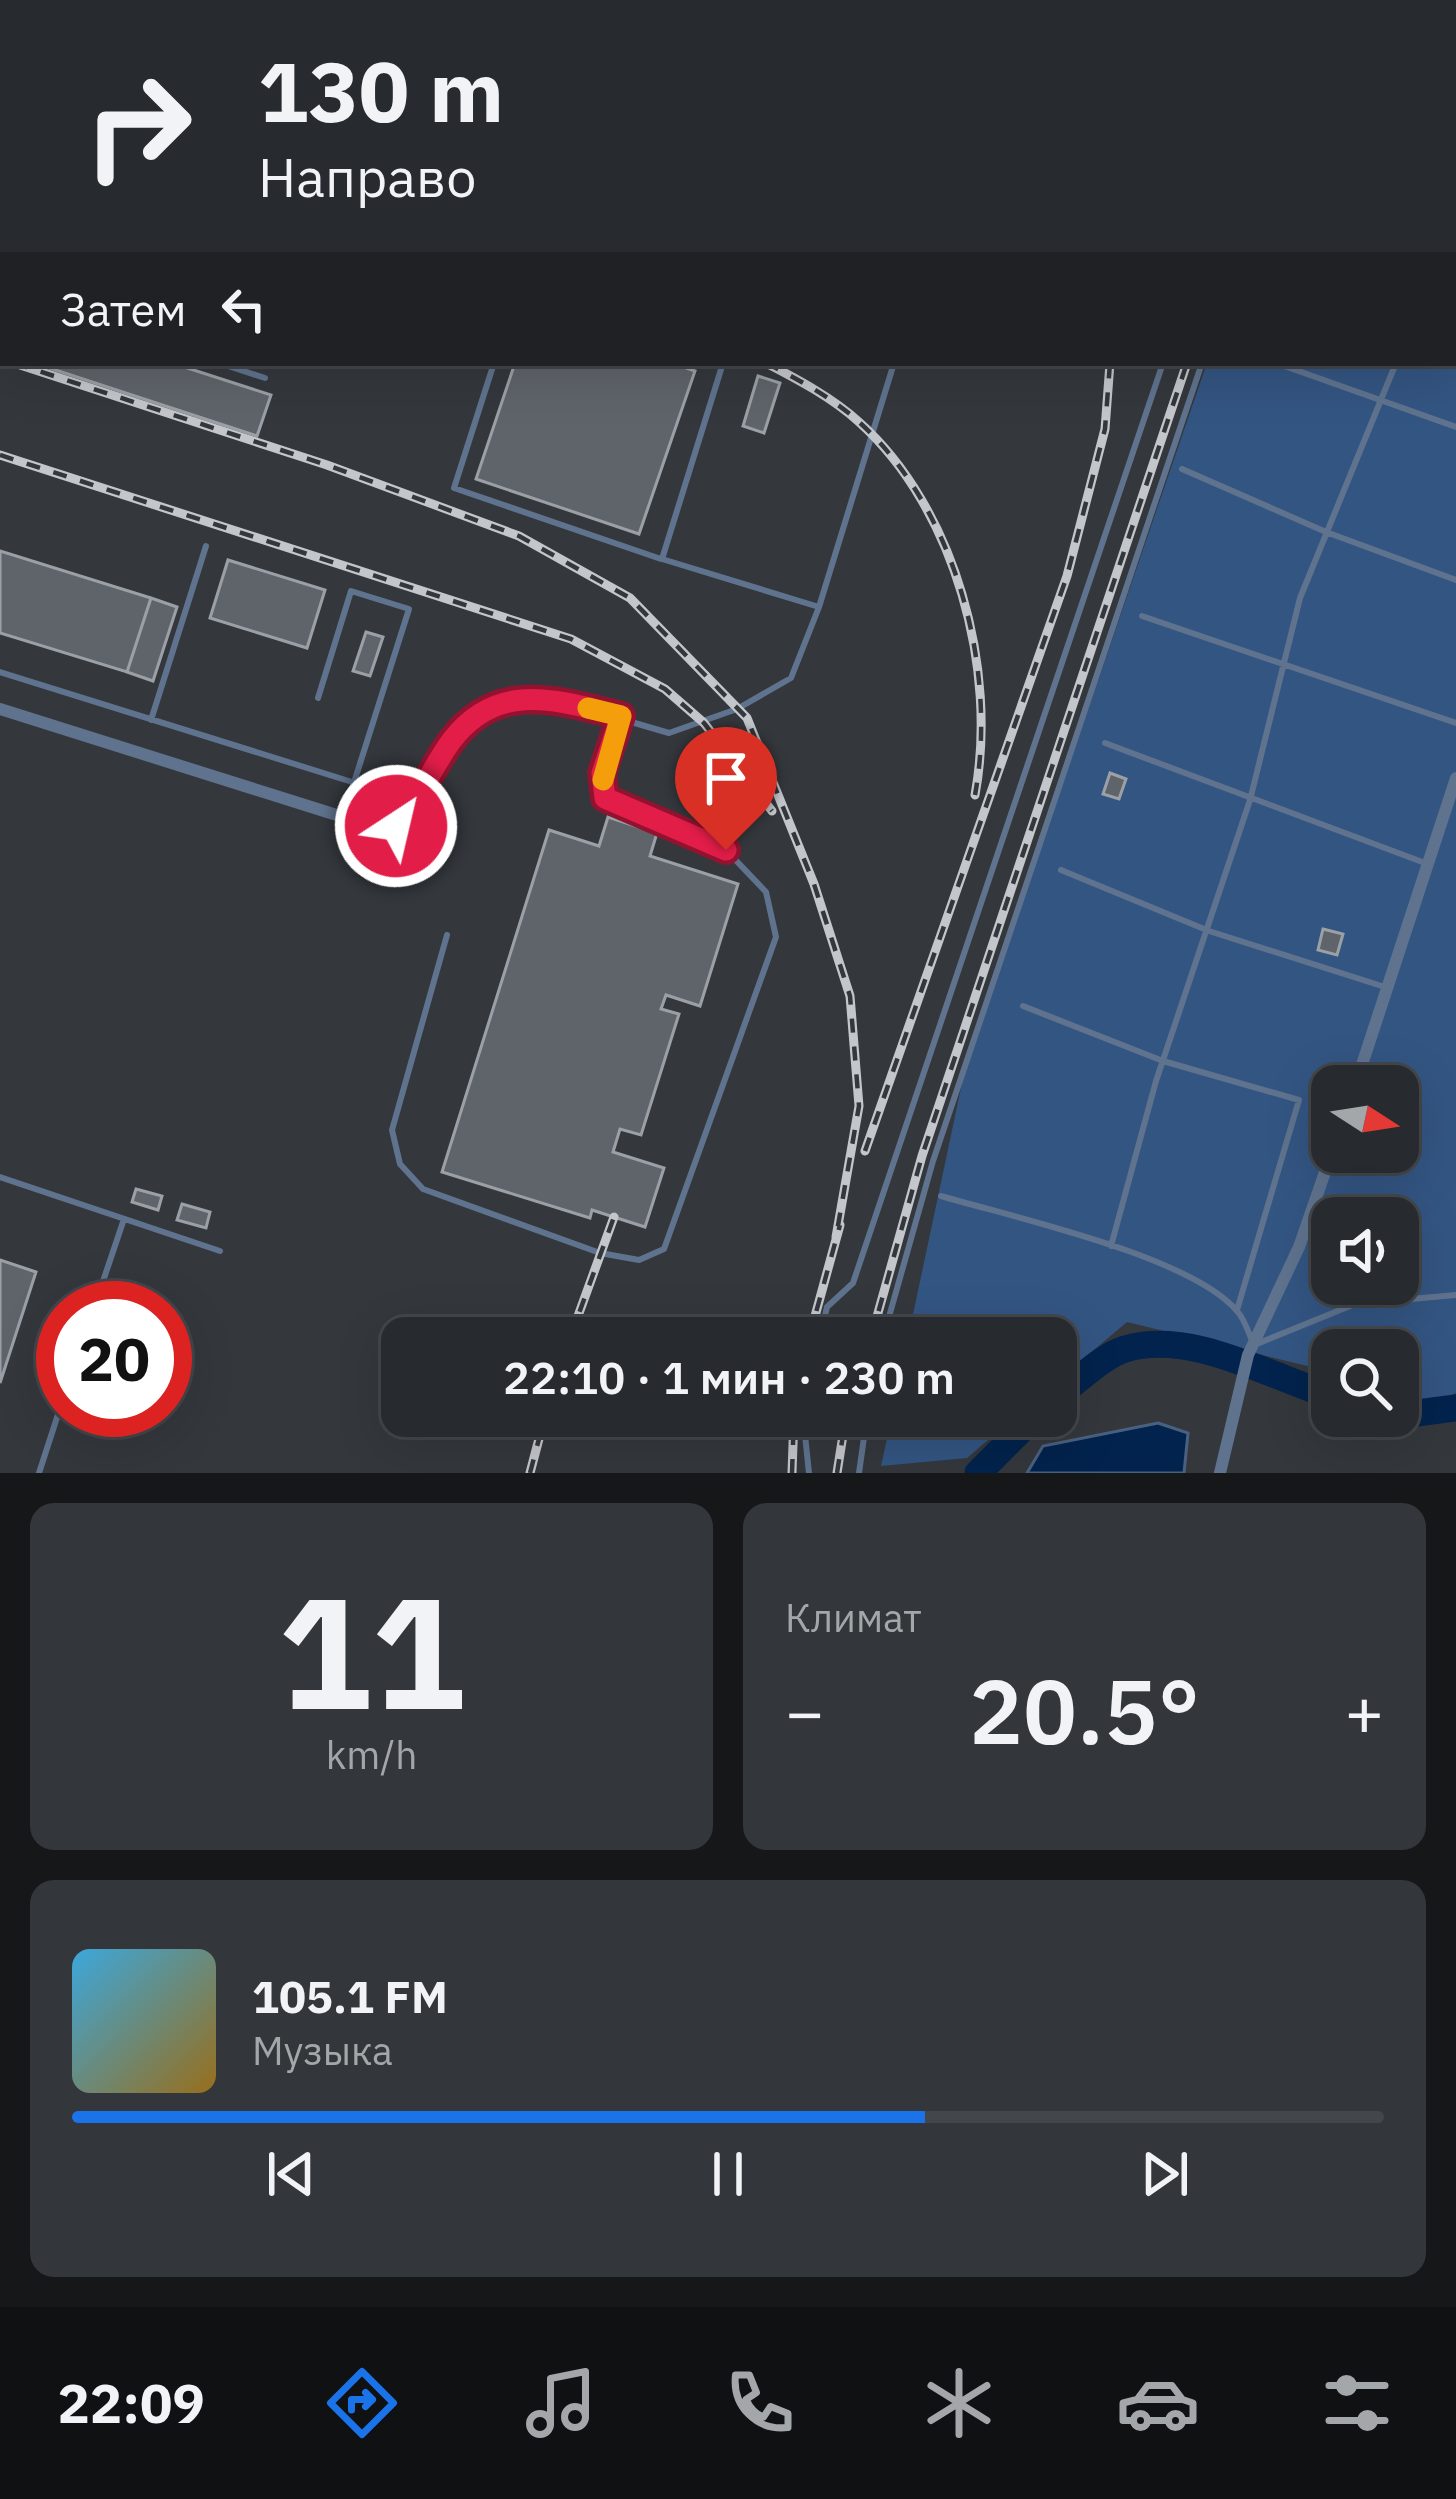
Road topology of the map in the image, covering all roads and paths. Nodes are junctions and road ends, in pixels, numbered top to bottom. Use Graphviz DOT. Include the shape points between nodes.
graph roads {
  1 [pos="228,366"];
  2 [pos="493,366"];
  3 [pos="722,366"];
  4 [pos="893,366"];
  5 [pos="1162,366"];
  6 [pos="1201,366"];
  7 [pos="1284,366"];
  8 [pos="1395,366"];
  9 [pos="265,378"];
  10 [pos="1380,403"];
  11 [pos="1456,428"];
  12 [pos="1182,469"];
  13 [pos="1326,532"];
  14 [pos="206,546"];
  15 [pos="662,560"];
  16 [pos="1456,580"];
  17 [pos="819,607"];
  18 [pos="1142,616"];
  19 [pos="1285,667"];
  20 [pos="0,672"];
  21 [pos="318,698"];
  22 [pos="0,709"];
  23 [pos="621,716"];
  24 [pos="151,720"];
  25 [pos="1456,723"];
  26 [pos="1106,743"];
  27 [pos="1456,778"];
  28 [pos="352,782"];
  29 [pos="1250,800"];
  30 [pos="344,817"];
  31 [pos="396,826"];
  32 [pos="1428,864"];
  33 [pos="1061,870"];
  34 [pos="1209,931"];
  35 [pos="447,934"];
  36 [pos="1389,988"];
  37 [pos="1023,1006"];
  38 [pos="1163,1060"];
  39 [pos="1362,1065"];
  40 [pos="1325,1173"];
  41 [pos="0,1177"];
  42 [pos="941,1196"];
  43 [pos="124,1219"];
  44 [pos="1111,1246"];
  45 [pos="220,1252"];
  46 [pos="103,1281"];
  47 [pos="1456,1295"];
  48 [pos="1237,1310"];
  49 [pos="825,1317"];
  50 [pos="889,1317"];
  51 [pos="1251,1350"];
  52 [pos="51,1437"];
  53 [pos="805,1437"];
  54 [pos="865,1437"];
  55 [pos="39,1473"];
  56 [pos="809,1473"];
  57 [pos="860,1473"];
  58 [pos="1220,1473"];
  1 -- 9 [label="lane"];
  2 -- 15 [label="lane" via="454,488"];
  3 -- 15 [label="lane"];
  4 -- 17 [label="lane"];
  5 -- 49 [label="lane" via="854,1283"];
  6 -- 50 [label="lane" via="933,1161"];
  7 -- 10 [label="lane"];
  8 -- 10 [label="lane"];
  10 -- 11 [label="lane"];
  10 -- 13 [label="lane"];
  12 -- 13 [label="lane"];
  13 -- 16 [label="lane"];
  13 -- 19 [label="lane"];
  14 -- 24 [label="lane"];
  15 -- 17 [label="lane"];
  17 -- 23 [label="lane" via="791,678 765,694 669,733"];
  18 -- 19 [label="lane"];
  19 -- 25 [label="lane"];
  19 -- 29 [label="lane"];
  20 -- 24 [label="lane"];
  21 -- 28 [label="lane" via="351,591 409,609"];
  22 -- 30 [label="street"];
  23 -- 31 [label="lane" via="549,698 505,698 452,740"];
  23 -- 35 [label="lane" via="602,773 605,798 726,850 766,892 776,937 664,1249 639,1260 600,1253 423,1189 400,1164 392,1130"];
  24 -- 28 [label="lane"];
  26 -- 29 [label="lane"];
  27 -- 32 [label="street"];
  28 -- 30 [label="lane"];
  29 -- 32 [label="lane"];
  29 -- 34 [label="lane"];
  30 -- 31 [label="street"];
  32 -- 36 [label="street"];
  33 -- 34 [label="lane"];
  34 -- 36 [label="lane"];
  34 -- 38 [label="lane"];
  36 -- 39 [label="street"];
  37 -- 38 [label="lane"];
  38 -- 44 [label="lane"];
  38 -- 48 [label="lane" via="1299,1100"];
  40 -- 51 [label="street"];
  41 -- 43 [label="lane"];
  42 -- 44 [label="lane"];
  43 -- 45 [label="lane"];
  43 -- 46 [label="lane"];
  44 -- 48 [label="lane" via="1194,1280"];
  47 -- 51 [label="lane" via="1355,1304"];
  48 -- 51 [label="lane"];
  51 -- 58 [label="street"];
  52 -- 55 [label="lane"];
  53 -- 56 [label="lane"];
  54 -- 57 [label="lane"];
}
